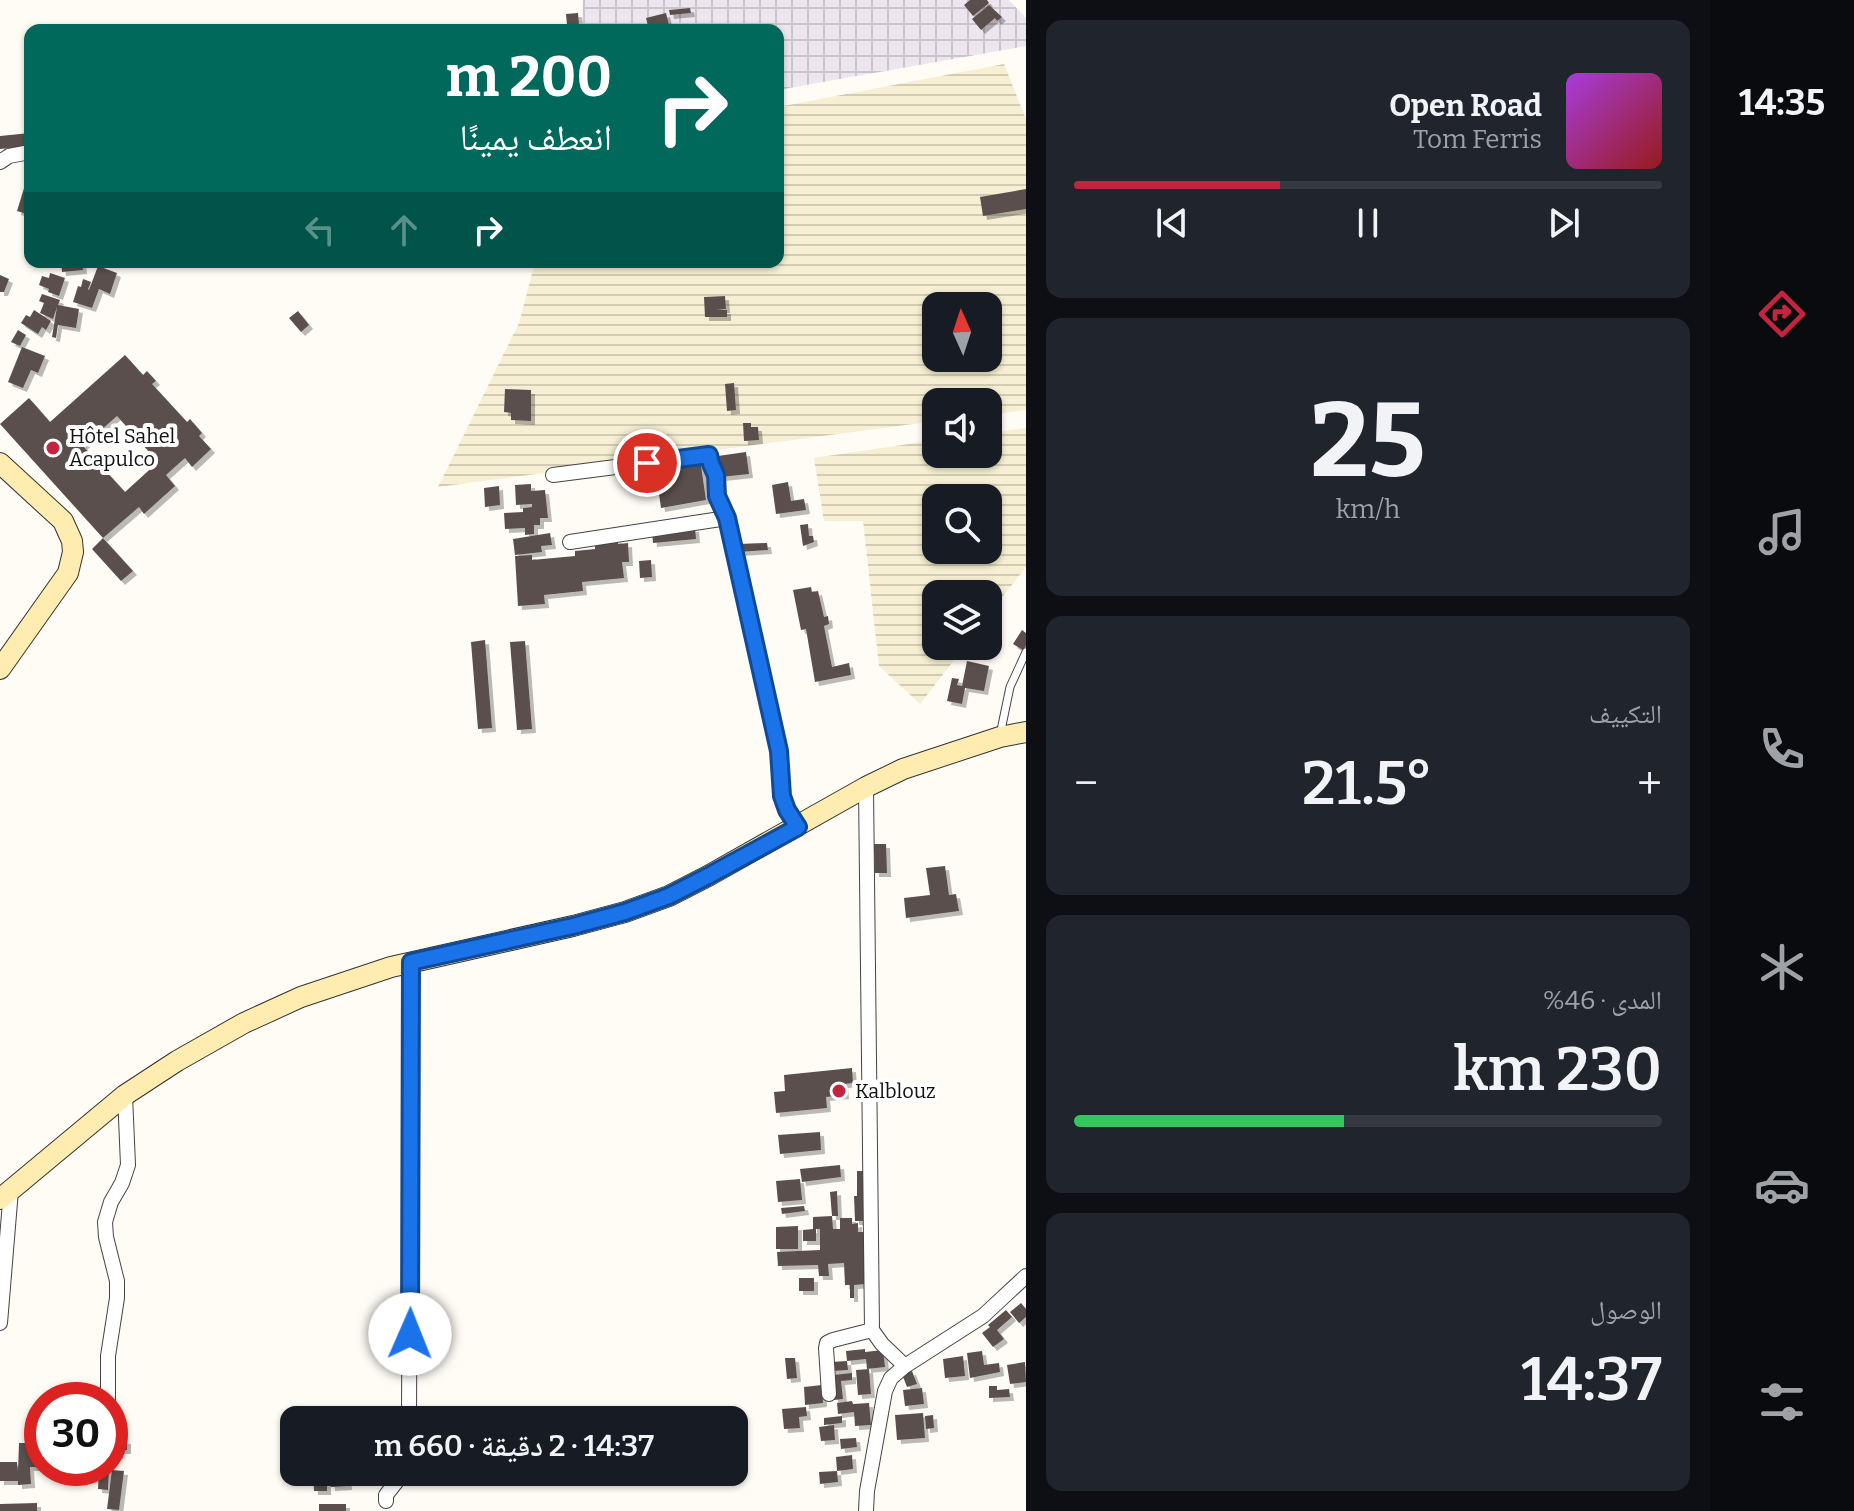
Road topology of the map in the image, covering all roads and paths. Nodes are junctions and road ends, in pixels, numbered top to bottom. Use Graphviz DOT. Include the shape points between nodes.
graph roads {
  1 [pos="24,153"];
  2 [pos="0,162"];
  3 [pos="0,463"];
  4 [pos="553,475"];
  5 [pos="727,518"];
  6 [pos="570,542"];
  7 [pos="1026,652"];
  8 [pos="1022,668"];
  9 [pos="0,669"];
  10 [pos="1026,732"];
  11 [pos="1000,737"];
  12 [pos="866,787"];
  13 [pos="798,827"];
  14 [pos="411,962"];
  15 [pos="125,1095"];
  16 [pos="6,1194"];
  17 [pos="1026,1276"];
  18 [pos="0,1323"];
  19 [pos="872,1330"];
  20 [pos="905,1366"];
  21 [pos="108,1382"];
  22 [pos="829,1394"];
  23 [pos="409,1406"];
  24 [pos="393,1486"];
  25 [pos="386,1501"];
  26 [pos="866,1511"];
  1 -- 2 [label="street"];
  3 -- 9 [label="main road" via="63,521 73,552 68,573"];
  4 -- 5 [label="street" via="709,455"];
  5 -- 6 [label="street"];
  5 -- 13 [label="street" via="779,751 782,796"];
  7 -- 8 [label="lane"];
  8 -- 11 [label="lane" via="1010,687"];
  10 -- 11 [label="main road"];
  11 -- 12 [label="main road"];
  12 -- 13 [label="main road"];
  12 -- 19 [label="street"];
  13 -- 14 [label="main road" via="669,896 625,912"];
  14 -- 15 [label="main road" via="312,993 244,1023"];
  14 -- 23 [label="street"];
  15 -- 16 [label="main road"];
  15 -- 21 [label="street" via="128,1165 105,1222 117,1281"];
  16 -- 18 [label="street"];
  17 -- 20 [label="street" via="983,1316"];
  19 -- 20 [label="street"];
  19 -- 22 [label="street" via="827,1343"];
  20 -- 26 [label="street" via="885,1391"];
  24 -- 25 [label="street"];
}
